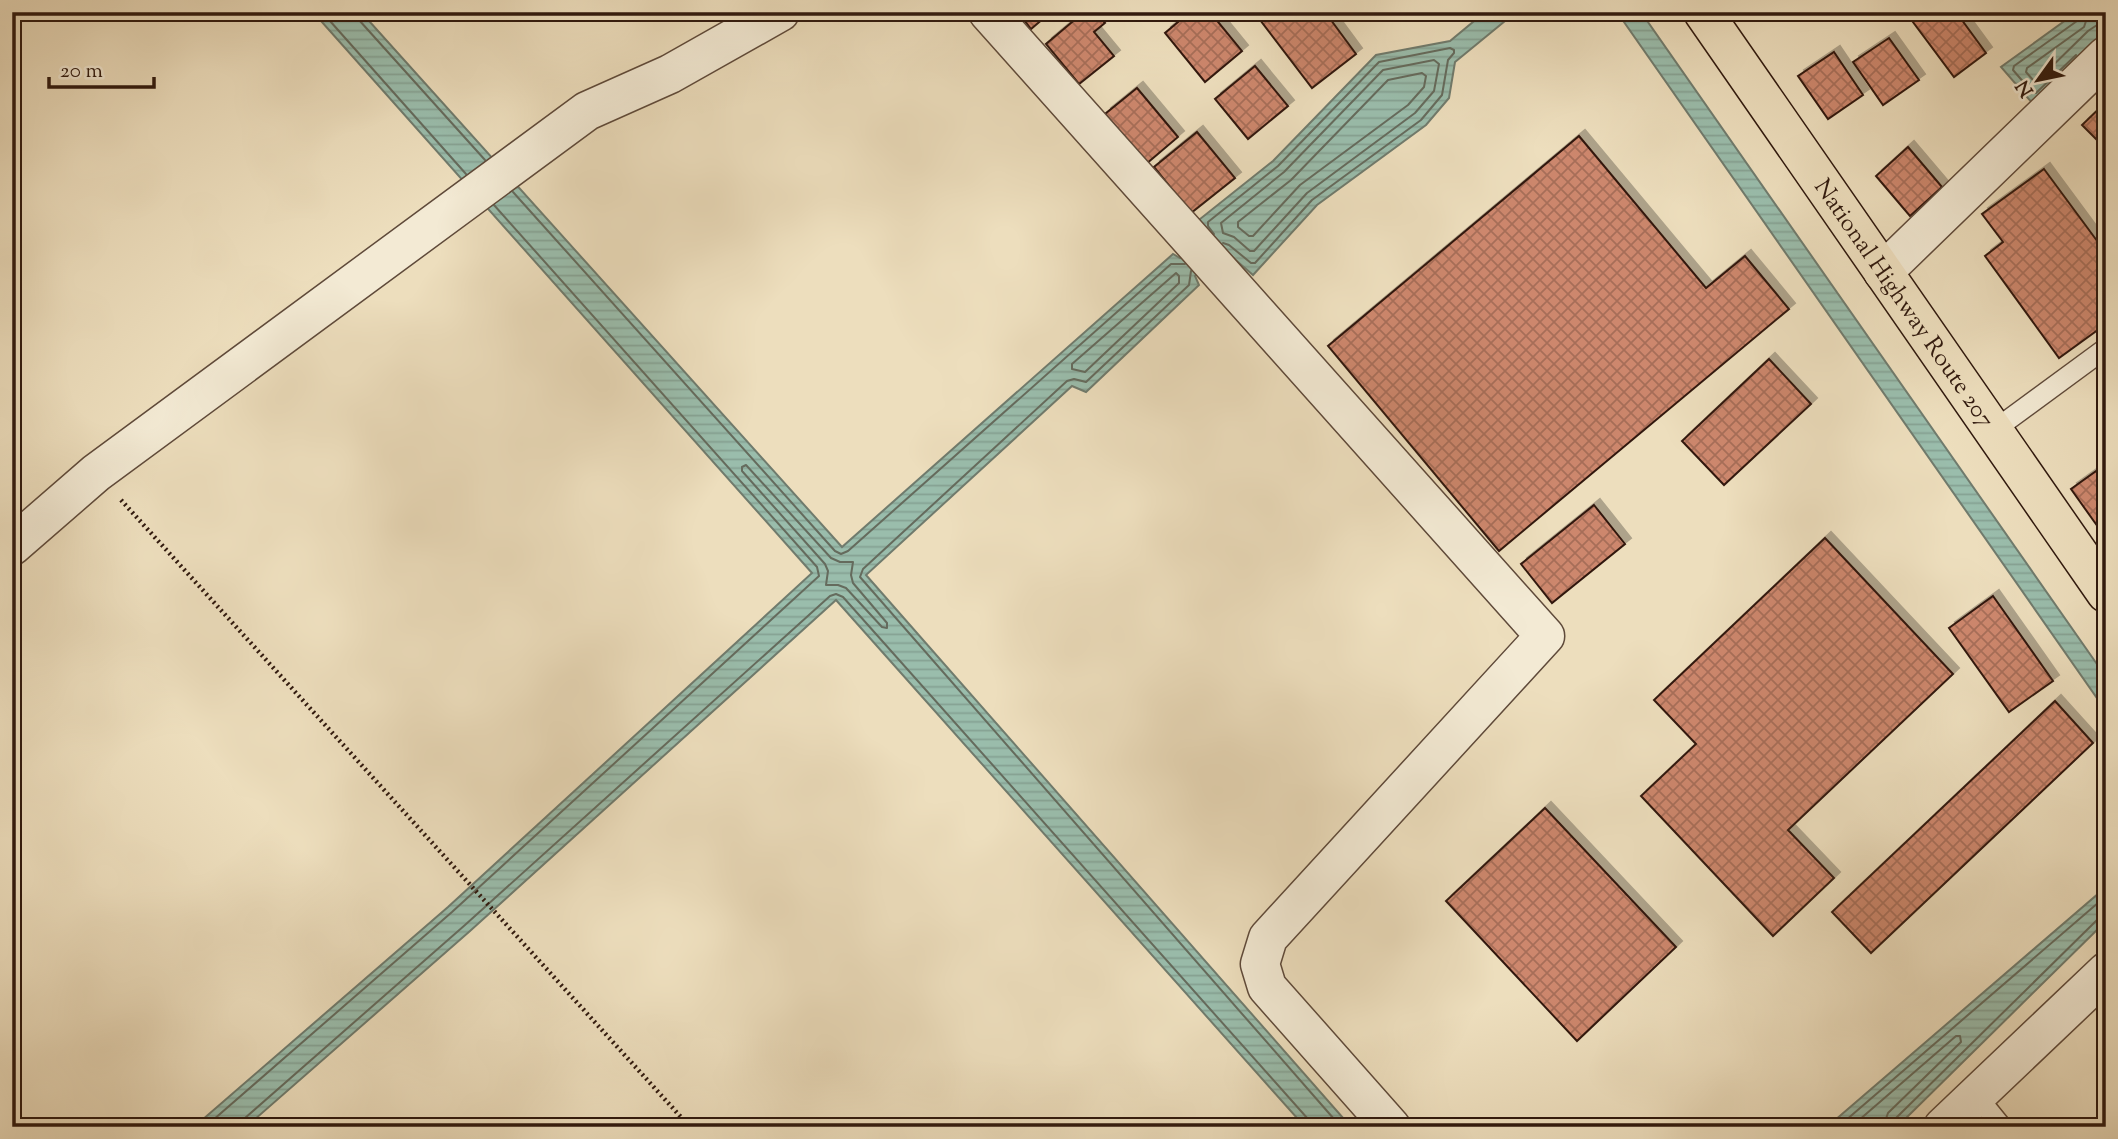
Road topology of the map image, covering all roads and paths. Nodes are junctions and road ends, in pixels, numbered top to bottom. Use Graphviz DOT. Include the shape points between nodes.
graph roads {
  1 [pos="780,12"];
  2 [pos="988,12"];
  3 [pos="1703,12"];
  4 [pos="2106,56"];
  5 [pos="1882,272"];
  6 [pos="2106,348"];
  7 [pos="1993,431"];
  8 [pos="96,473"];
  9 [pos="12,546"];
  10 [pos="2106,593"];
  11 [pos="2106,972"];
  12 [pos="1976,1095"];
  13 [pos="690,1127"];
  14 [pos="1391,1127"];
  15 [pos="1943,1127"];
  16 [pos="2002,1127"];
  1 -- 8 [label="street" via="670,74 587,111"];
  2 -- 14 [label="street" via="1545,636 1268,938 1260,964 1267,987"];
  3 -- 5 [label="highway, National Highway Route 207"];
  4 -- 5 [label="street"];
  5 -- 7 [label="highway, National Highway Route 207"];
  6 -- 7 [label="lane"];
  7 -- 10 [label="highway, National Highway Route 207"];
  8 -- 9 [label="street"];
  8 -- 13 [label="path"];
  11 -- 12 [label="street"];
  12 -- 15 [label="street"];
  12 -- 16 [label="lane"];
}
